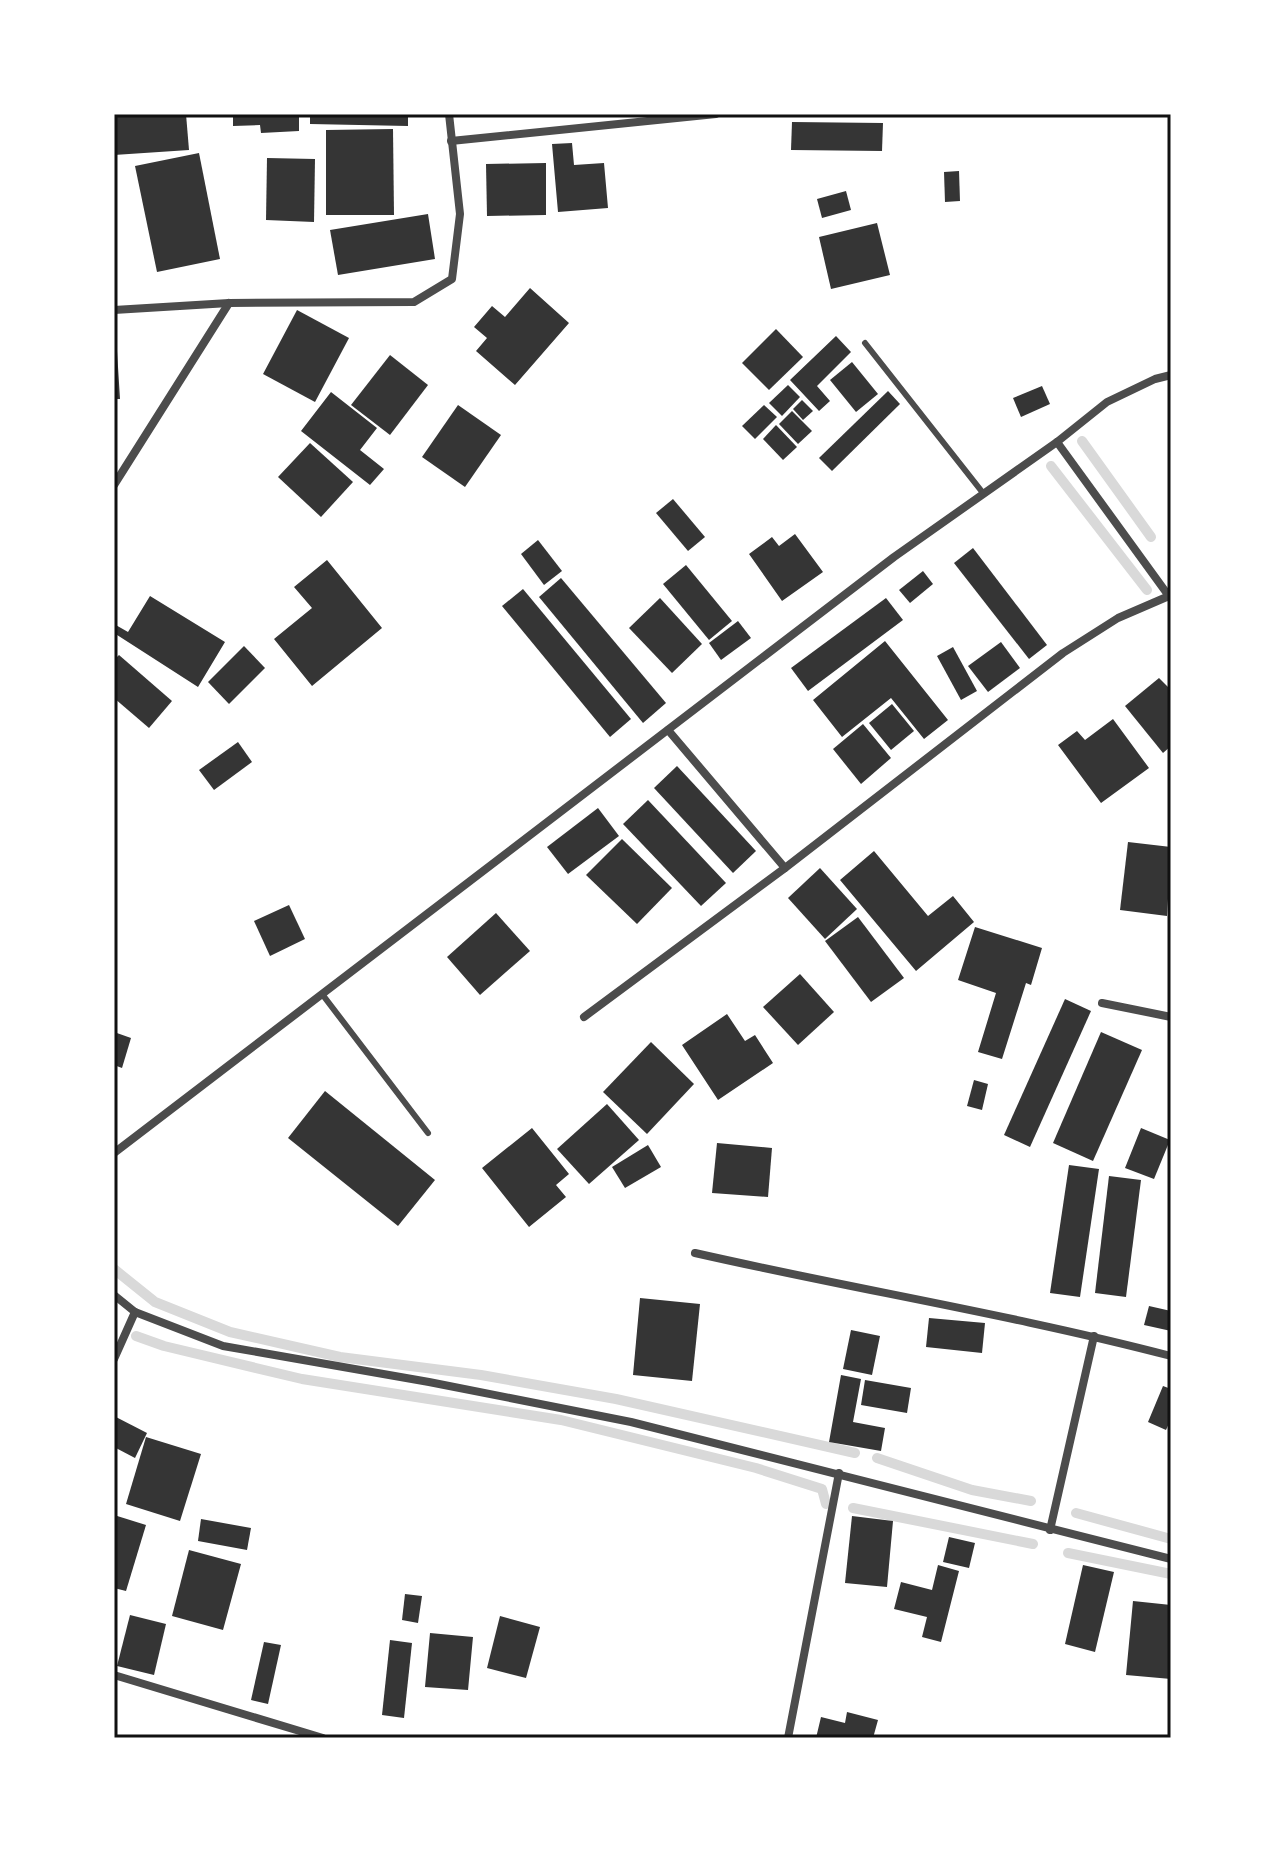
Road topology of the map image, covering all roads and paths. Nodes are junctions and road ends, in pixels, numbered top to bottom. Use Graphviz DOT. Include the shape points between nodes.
graph roads {
  1 [pos="449,114"];
  2 [pos="716,114"];
  3 [pos="451,141"];
  4 [pos="229,303"];
  5 [pos="114,310"];
  6 [pos="865,343"];
  7 [pos="1171,375"];
  8 [pos="1057,442"];
  9 [pos="114,485"];
  10 [pos="983,493"];
  11 [pos="1170,597"];
  12 [pos="668,730"];
  13 [pos="785,868"];
  14 [pos="322,994"];
  15 [pos="1102,1003"];
  16 [pos="584,1017"];
  17 [pos="1171,1017"];
  18 [pos="428,1133"];
  19 [pos="114,1153"];
  20 [pos="695,1253"];
  21 [pos="114,1295"];
  22 [pos="135,1312"];
  23 [pos="1094,1336"];
  24 [pos="1171,1356"];
  25 [pos="114,1359"];
  26 [pos="839,1473"];
  27 [pos="1050,1530"];
  28 [pos="1171,1559"];
  29 [pos="114,1675"];
  30 [pos="323,1738"];
  31 [pos="788,1738"];
  1 -- 3 [label="street"];
  2 -- 3 [label="street"];
  3 -- 4 [label="street" via="460,214 452,279 414,302"];
  4 -- 5 [label="street"];
  4 -- 9 [label="street"];
  6 -- 10 [label="lane"];
  7 -- 8 [label="street" via="1107,402"];
  8 -- 10 [label="street"];
  8 -- 11 [label="street"];
  10 -- 12 [label="street"];
  11 -- 13 [label="street" via="1118,618 1063,653"];
  12 -- 13 [label="street"];
  12 -- 14 [label="street"];
  13 -- 16 [label="street"];
  14 -- 18 [label="lane"];
  14 -- 19 [label="street"];
  15 -- 17 [label="street"];
  20 -- 23 [label="street"];
  21 -- 22 [label="street"];
  22 -- 25 [label="street"];
  22 -- 26 [label="street" via="223,1346 631,1422"];
  23 -- 24 [label="street"];
  23 -- 27 [label="street"];
  26 -- 27 [label="street"];
  26 -- 31 [label="street"];
  27 -- 28 [label="street"];
  29 -- 30 [label="street"];
}
